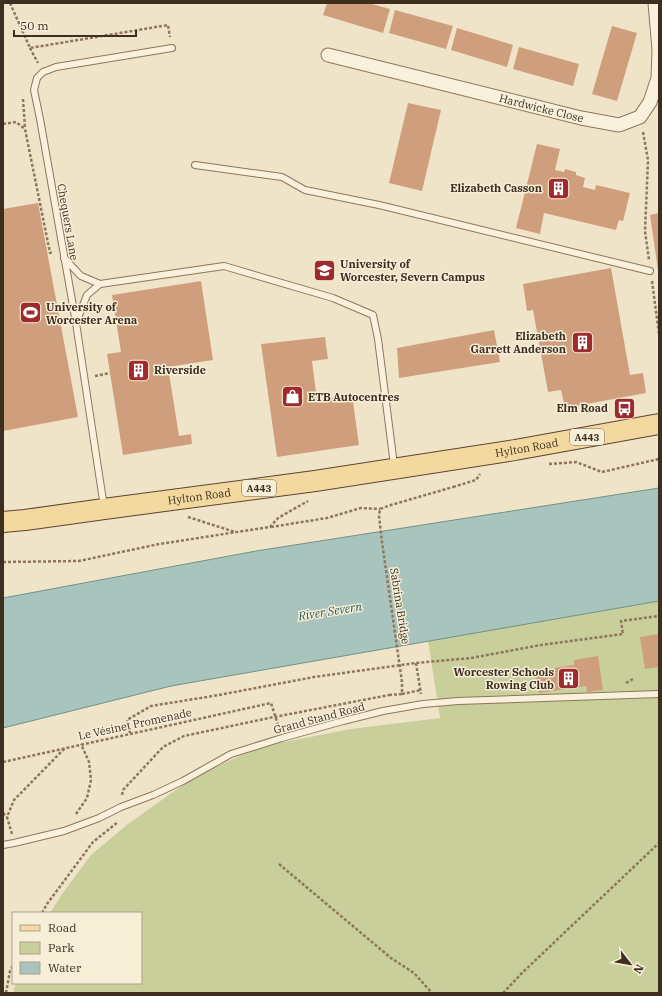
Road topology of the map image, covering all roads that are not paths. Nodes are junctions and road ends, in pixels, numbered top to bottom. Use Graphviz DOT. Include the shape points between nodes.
graph roads {
  1 [pos="655,3"];
  2 [pos="172,48"];
  3 [pos="328,55"];
  4 [pos="195,165"];
  5 [pos="64,258"];
  6 [pos="650,271"];
  7 [pos="100,284"];
  8 [pos="76,323"];
  9 [pos="659,424"];
  10 [pos="394,469"];
  11 [pos="104,509"];
  12 [pos="3,522"];
  13 [pos="659,694"];
  14 [pos="3,845"];
  1 -- 3 [label="street, Hardwicke Close" via="659,50 658,78 650,102 640,117 619,125 581,118"];
  2 -- 5 [label="lane, Chequers Lane" via="56,67 42,72 37,78 34,90"];
  4 -- 6 [label="lane" via="282,177 304,190 379,204"];
  5 -- 7 [label="lane" via="82,276"];
  5 -- 8 [label="lane, Chequers Lane"];
  7 -- 8 [label="lane" via="87,295"];
  7 -- 10 [label="lane" via="224,266 332,298 373,315"];
  8 -- 11 [label="lane, Chequers Lane"];
  9 -- 10 [label="main road, Hylton Road / A443"];
  10 -- 11 [label="main road, Hylton Road / A443"];
  11 -- 12 [label="main road, Hylton Road / A443"];
  13 -- 14 [label="lane, Grand Stand Road" via="458,701 383,711 230,754 153,796 64,831"];
}
